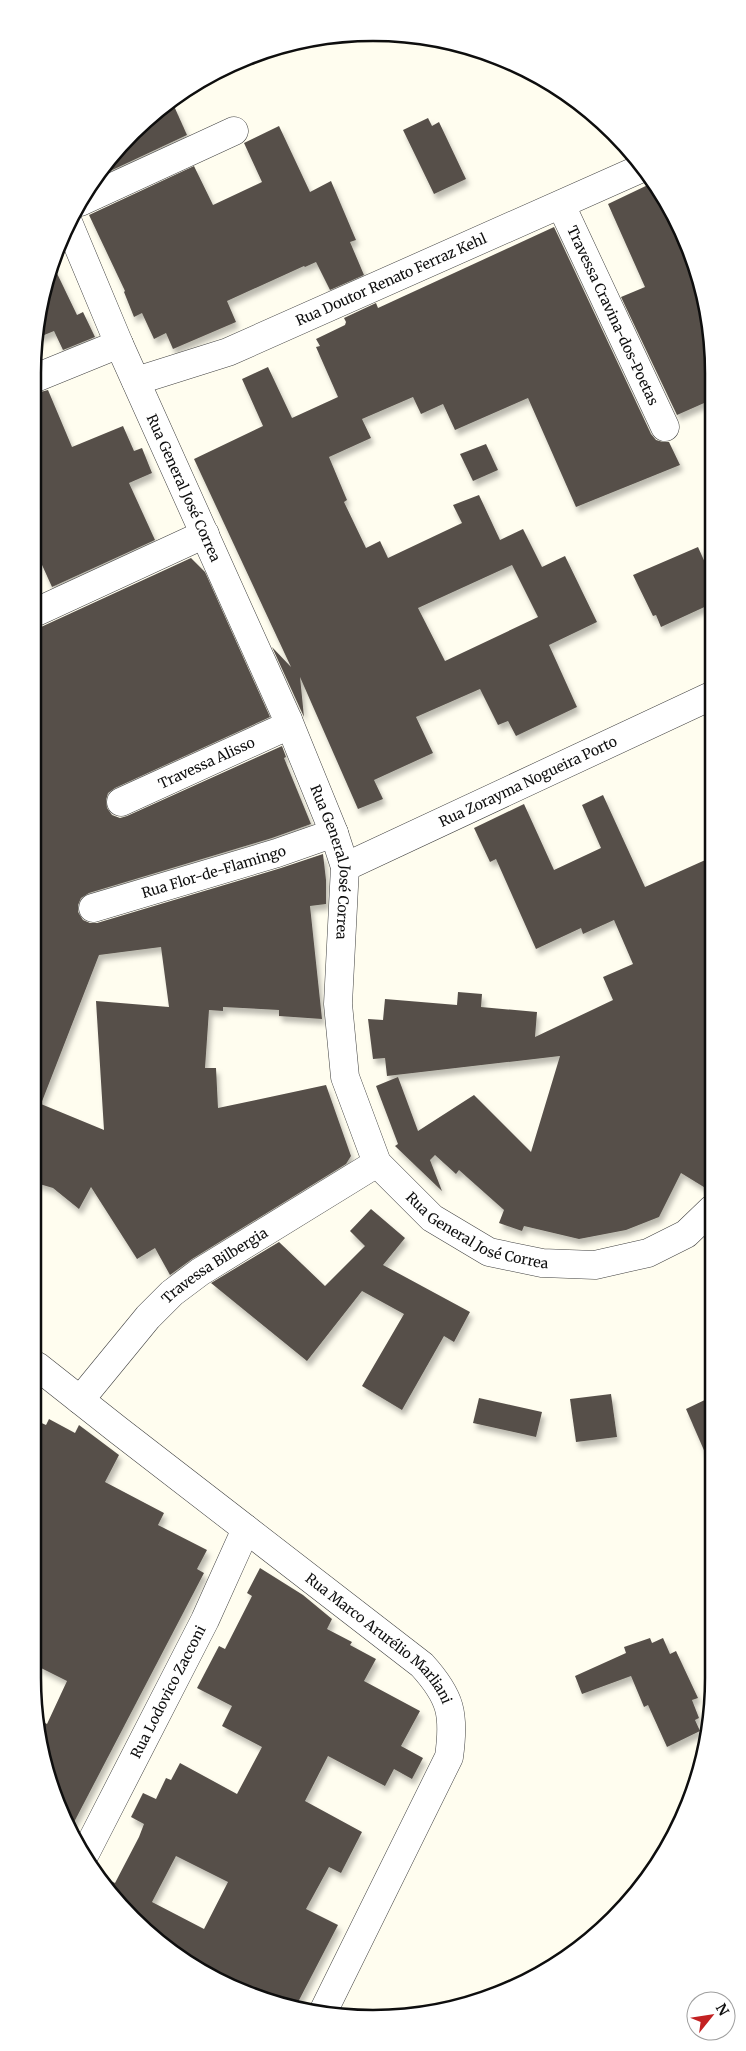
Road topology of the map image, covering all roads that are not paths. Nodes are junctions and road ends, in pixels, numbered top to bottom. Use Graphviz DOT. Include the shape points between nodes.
graph roads {
  1 [pos="234,131"];
  2 [pos="636,171"];
  3 [pos="93,196"];
  4 [pos="561,205"];
  5 [pos="72,233"];
  6 [pos="119,344"];
  7 [pos="41,375"];
  8 [pos="136,381"];
  9 [pos="665,427"];
  10 [pos="205,534"];
  11 [pos="41,610"];
  12 [pos="705,699"];
  13 [pos="288,720"];
  14 [pos="121,802"];
  15 [pos="334,832"];
  16 [pos="345,867"];
  17 [pos="93,908"];
  18 [pos="376,1163"];
  19 [pos="705,1216"];
  20 [pos="41,1369"];
  21 [pos="80,1400"];
  22 [pos="246,1529"];
  23 [pos="88,1848"];
  24 [pos="326,2006"];
  1 -- 3 [label="street"];
  2 -- 4 [label="street, Rua Doutor Renato Ferraz Kehl"];
  4 -- 8 [label="street, Rua Doutor Renato Ferraz Kehl" via="228,352"];
  4 -- 9 [label="street, Travessa Cravina-dos-Poetas"];
  5 -- 6 [label="street, Rua General José Correa"];
  6 -- 7 [label="street"];
  6 -- 8 [label="street, Rua General José Correa"];
  8 -- 10 [label="street, Rua General José Correa"];
  10 -- 11 [label="street"];
  10 -- 13 [label="street, Rua General José Correa"];
  12 -- 16 [label="street, Rua Zorayma Nogueira Porto"];
  13 -- 14 [label="street, Travessa Alisso" via="283,728"];
  13 -- 15 [label="street, Rua General José Correa"];
  15 -- 16 [label="street, Rua General José Correa"];
  15 -- 17 [label="street, Rua Flor-de-Flamingo" via="277,853"];
  16 -- 18 [label="street, Rua General José Correa" via="338,1004 344,1068"];
  18 -- 19 [label="street, Rua General José Correa" via="432,1218 489,1252 542,1263 595,1265 648,1253 686,1234"];
  18 -- 21 [label="street, Travessa Bilbergia" via="200,1272 172,1293 148,1316"];
  20 -- 21 [label="street, Rua Marco Arurélio Marliani"];
  21 -- 22 [label="street, Rua Marco Arurélio Marliani"];
  22 -- 23 [label="street, Rua Lodovico Zacconi" via="205,1620"];
  22 -- 24 [label="street, Rua Marco Arurélio Marliani" via="422,1664 438,1682 449,1704 453,1729 449,1757"];
}
